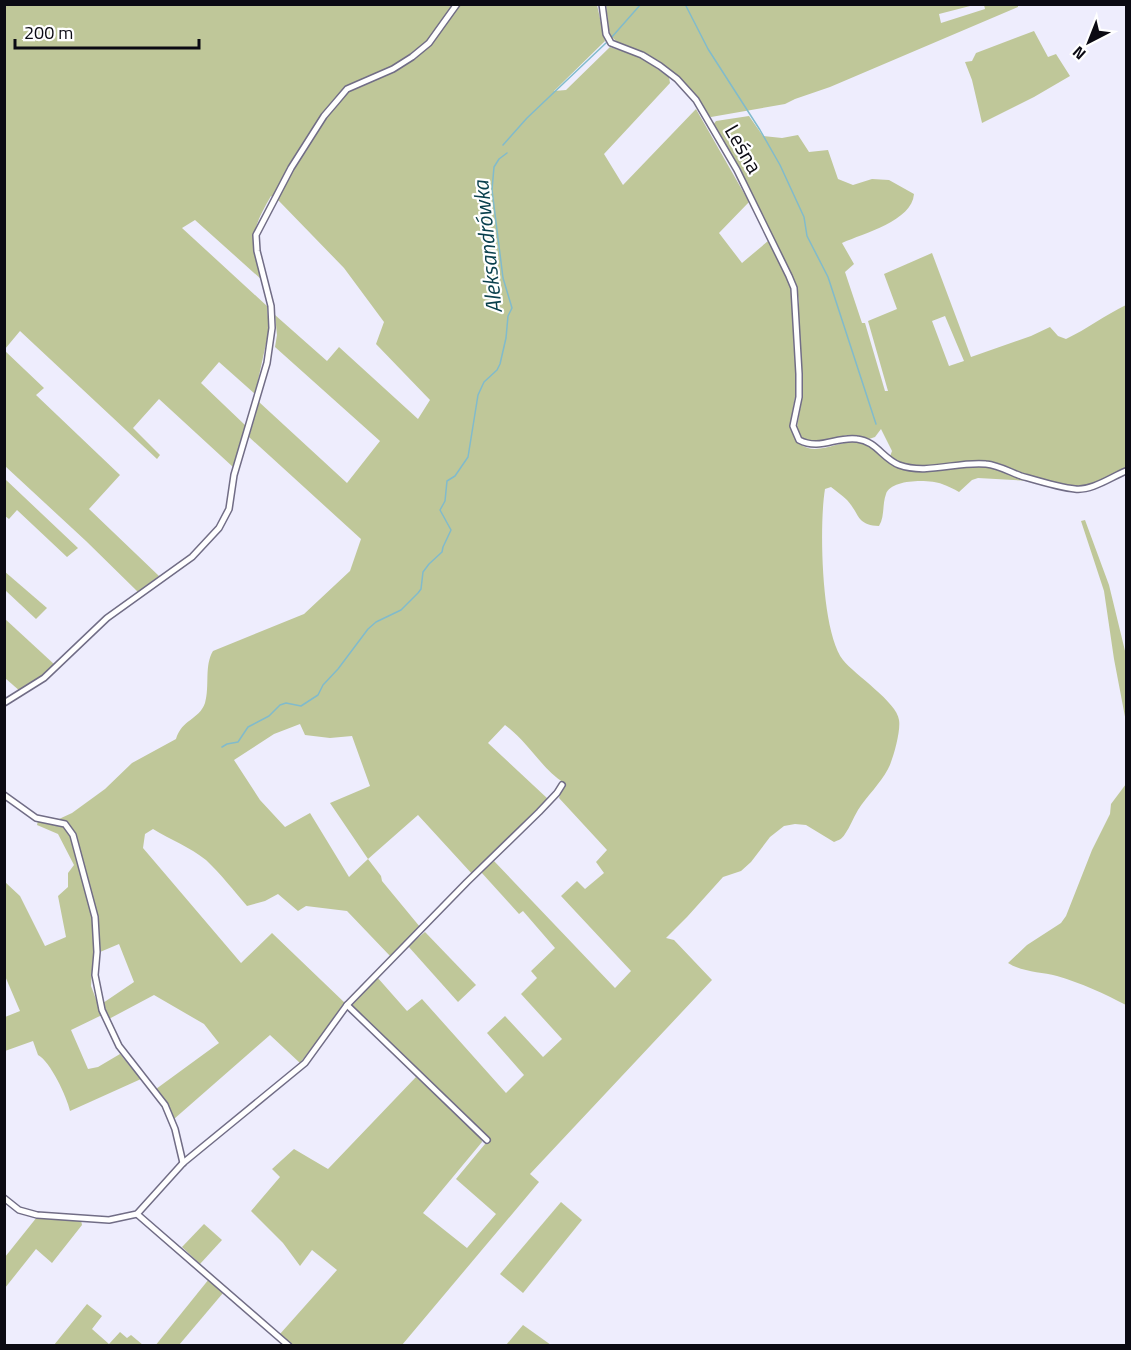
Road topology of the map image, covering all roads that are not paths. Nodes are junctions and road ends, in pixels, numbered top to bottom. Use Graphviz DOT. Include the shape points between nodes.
graph roads {
  1 [pos="457,4"];
  2 [pos="602,4"];
  3 [pos="1126,471"];
  4 [pos="4,703"];
  5 [pos="562,785"];
  6 [pos="4,795"];
  7 [pos="347,1005"];
  8 [pos="487,1140"];
  9 [pos="183,1163"];
  10 [pos="4,1198"];
  11 [pos="137,1214"];
  12 [pos="289,1346"];
  1 -- 4 [label="street" via="429,43 412,57 346,89 291,168 256,234 272,328 267,363 234,475 229,509 219,528 192,557 107,618 44,678"];
  2 -- 3 [label="street, Leśna" via="608,40 660,66 696,100 775,245 794,288 799,397 793,426 799,440 824,445 847,438 860,439 873,444 898,465 942,468 989,464 1075,489"];
  5 -- 7 [label="street"];
  6 -- 9 [label="street" via="36,818 65,824 73,834 94,917 94,975 102,1010 119,1046 165,1105"];
  7 -- 8 [label="street"];
  7 -- 9 [label="street" via="305,1063"];
  9 -- 11 [label="street"];
  10 -- 11 [label="street" via="19,1210 37,1215 109,1220"];
  11 -- 12 [label="street"];
}
